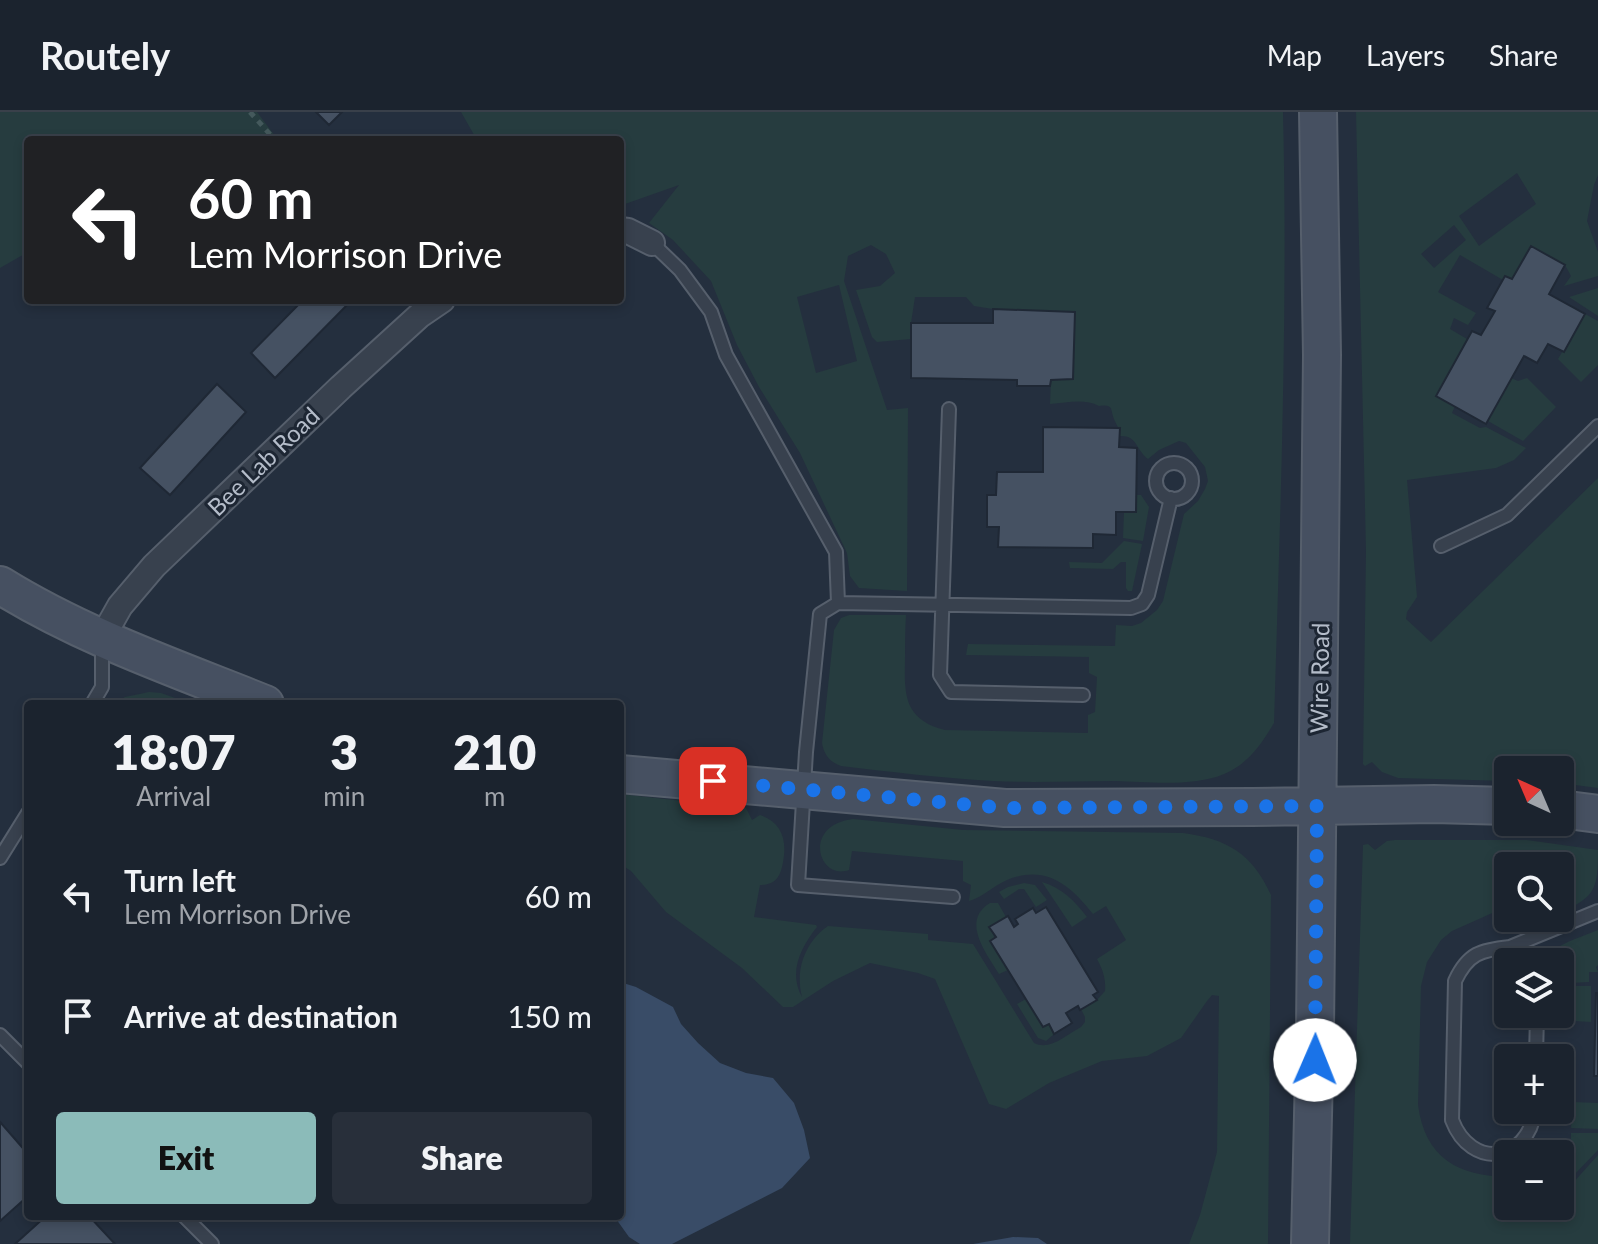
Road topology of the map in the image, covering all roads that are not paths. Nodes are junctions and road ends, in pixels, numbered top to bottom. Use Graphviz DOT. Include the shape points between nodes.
graph roads {
  1 [pos="1318,112"];
  2 [pos="624,230"];
  3 [pos="652,243"];
  4 [pos="436,304"];
  5 [pos="949,409"];
  6 [pos="1598,426"];
  7 [pos="1171,498"];
  8 [pos="1441,546"];
  9 [pos="0,585"];
  10 [pos="838,603"];
  11 [pos="942,603"];
  12 [pos="102,638"];
  13 [pos="1083,695"];
  14 [pos="94,700"];
  15 [pos="255,700"];
  16 [pos="624,774"];
  17 [pos="805,789"];
  18 [pos="1317,806"];
  19 [pos="1494,806"];
  20 [pos="1574,811"];
  21 [pos="1598,814"];
  22 [pos="24,819"];
  23 [pos="0,858"];
  24 [pos="953,897"];
  25 [pos="1598,911"];
  26 [pos="1510,947"];
  27 [pos="0,1035"];
  28 [pos="24,1059"];
  29 [pos="1533,1124"];
  30 [pos="188,1220"];
  31 [pos="212,1244"];
  32 [pos="1310,1244"];
  1 -- 18 [label="street, Wire Road" via="1322,355"];
  2 -- 3 [label="street"];
  3 -- 10 [label="lane" via="711,312 726,355 836,552"];
  4 -- 12 [label="street, Bee Lab Road" via="154,566 120,606"];
  5 -- 11 [label="lane"];
  6 -- 8 [label="lane" via="1507,515"];
  7 -- 11 [label="lane" via="1142,604 1131,608"];
  9 -- 12 [label="street"];
  10 -- 11 [label="lane"];
  10 -- 17 [label="lane" via="820,614"];
  11 -- 13 [label="lane" via="940,675 951,692"];
  12 -- 14 [label="lane" via="102,687"];
  12 -- 15 [label="street"];
  16 -- 17 [label="street"];
  17 -- 18 [label="street" via="1005,808"];
  17 -- 24 [label="lane" via="798,885"];
  18 -- 19 [label="street"];
  18 -- 32 [label="street, Wire Road"];
  20 -- 21 [label="street"];
  22 -- 23 [label="lane"];
  25 -- 26 [label="lane"];
  26 -- 29 [label="lane" via="1474,954 1455,981 1452,1120 1468,1146 1498,1154 1525,1139"];
  27 -- 28 [label="lane"];
  30 -- 31 [label="lane"];
}
